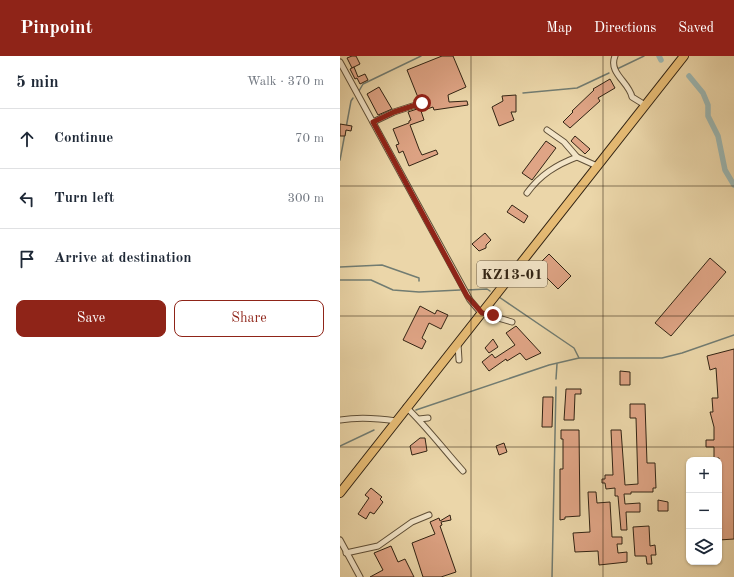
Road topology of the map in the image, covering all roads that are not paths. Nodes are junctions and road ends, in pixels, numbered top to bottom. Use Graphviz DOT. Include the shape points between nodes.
graph roads {
  1 [pos="615,56"];
  2 [pos="684,56"];
  3 [pos="340,62"];
  4 [pos="422,103"];
  5 [pos="645,105"];
  6 [pos="373,122"];
  7 [pos="547,130"];
  8 [pos="577,157"];
  9 [pos="597,166"];
  10 [pos="527,193"];
  11 [pos="482,313"];
  12 [pos="512,322"];
  13 [pos="458,343"];
  14 [pos="459,360"];
  15 [pos="406,407"];
  16 [pos="428,418"];
  17 [pos="419,419"];
  18 [pos="340,420"];
  19 [pos="396,421"];
  20 [pos="463,472"];
  21 [pos="340,493"];
  22 [pos="429,515"];
  23 [pos="340,540"];
  24 [pos="346,553"];
  25 [pos="360,577"];
  1 -- 5 [label="street" via="613,66 617,74 630,89 632,97"];
  2 -- 5 [label="highway, KZ13-01"];
  3 -- 6 [label="street"];
  4 -- 6 [label="street"];
  5 -- 9 [label="highway, KZ13-01"];
  6 -- 11 [label="street" via="467,296"];
  7 -- 8 [label="street" via="564,142"];
  8 -- 9 [label="street"];
  8 -- 10 [label="street" via="549,170"];
  9 -- 11 [label="highway, KZ13-01"];
  11 -- 12 [label="street"];
  11 -- 13 [label="highway, KZ13-01"];
  13 -- 14 [label="street"];
  13 -- 15 [label="highway, KZ13-01"];
  15 -- 17 [label="street"];
  15 -- 19 [label="highway, KZ13-01"];
  16 -- 17 [label="street"];
  17 -- 20 [label="street"];
  18 -- 19 [label="street" via="376,418"];
  19 -- 21 [label="highway, KZ13-01"];
  22 -- 24 [label="street" via="412,522 378,546"];
  23 -- 24 [label="street"];
  24 -- 25 [label="street"];
}
